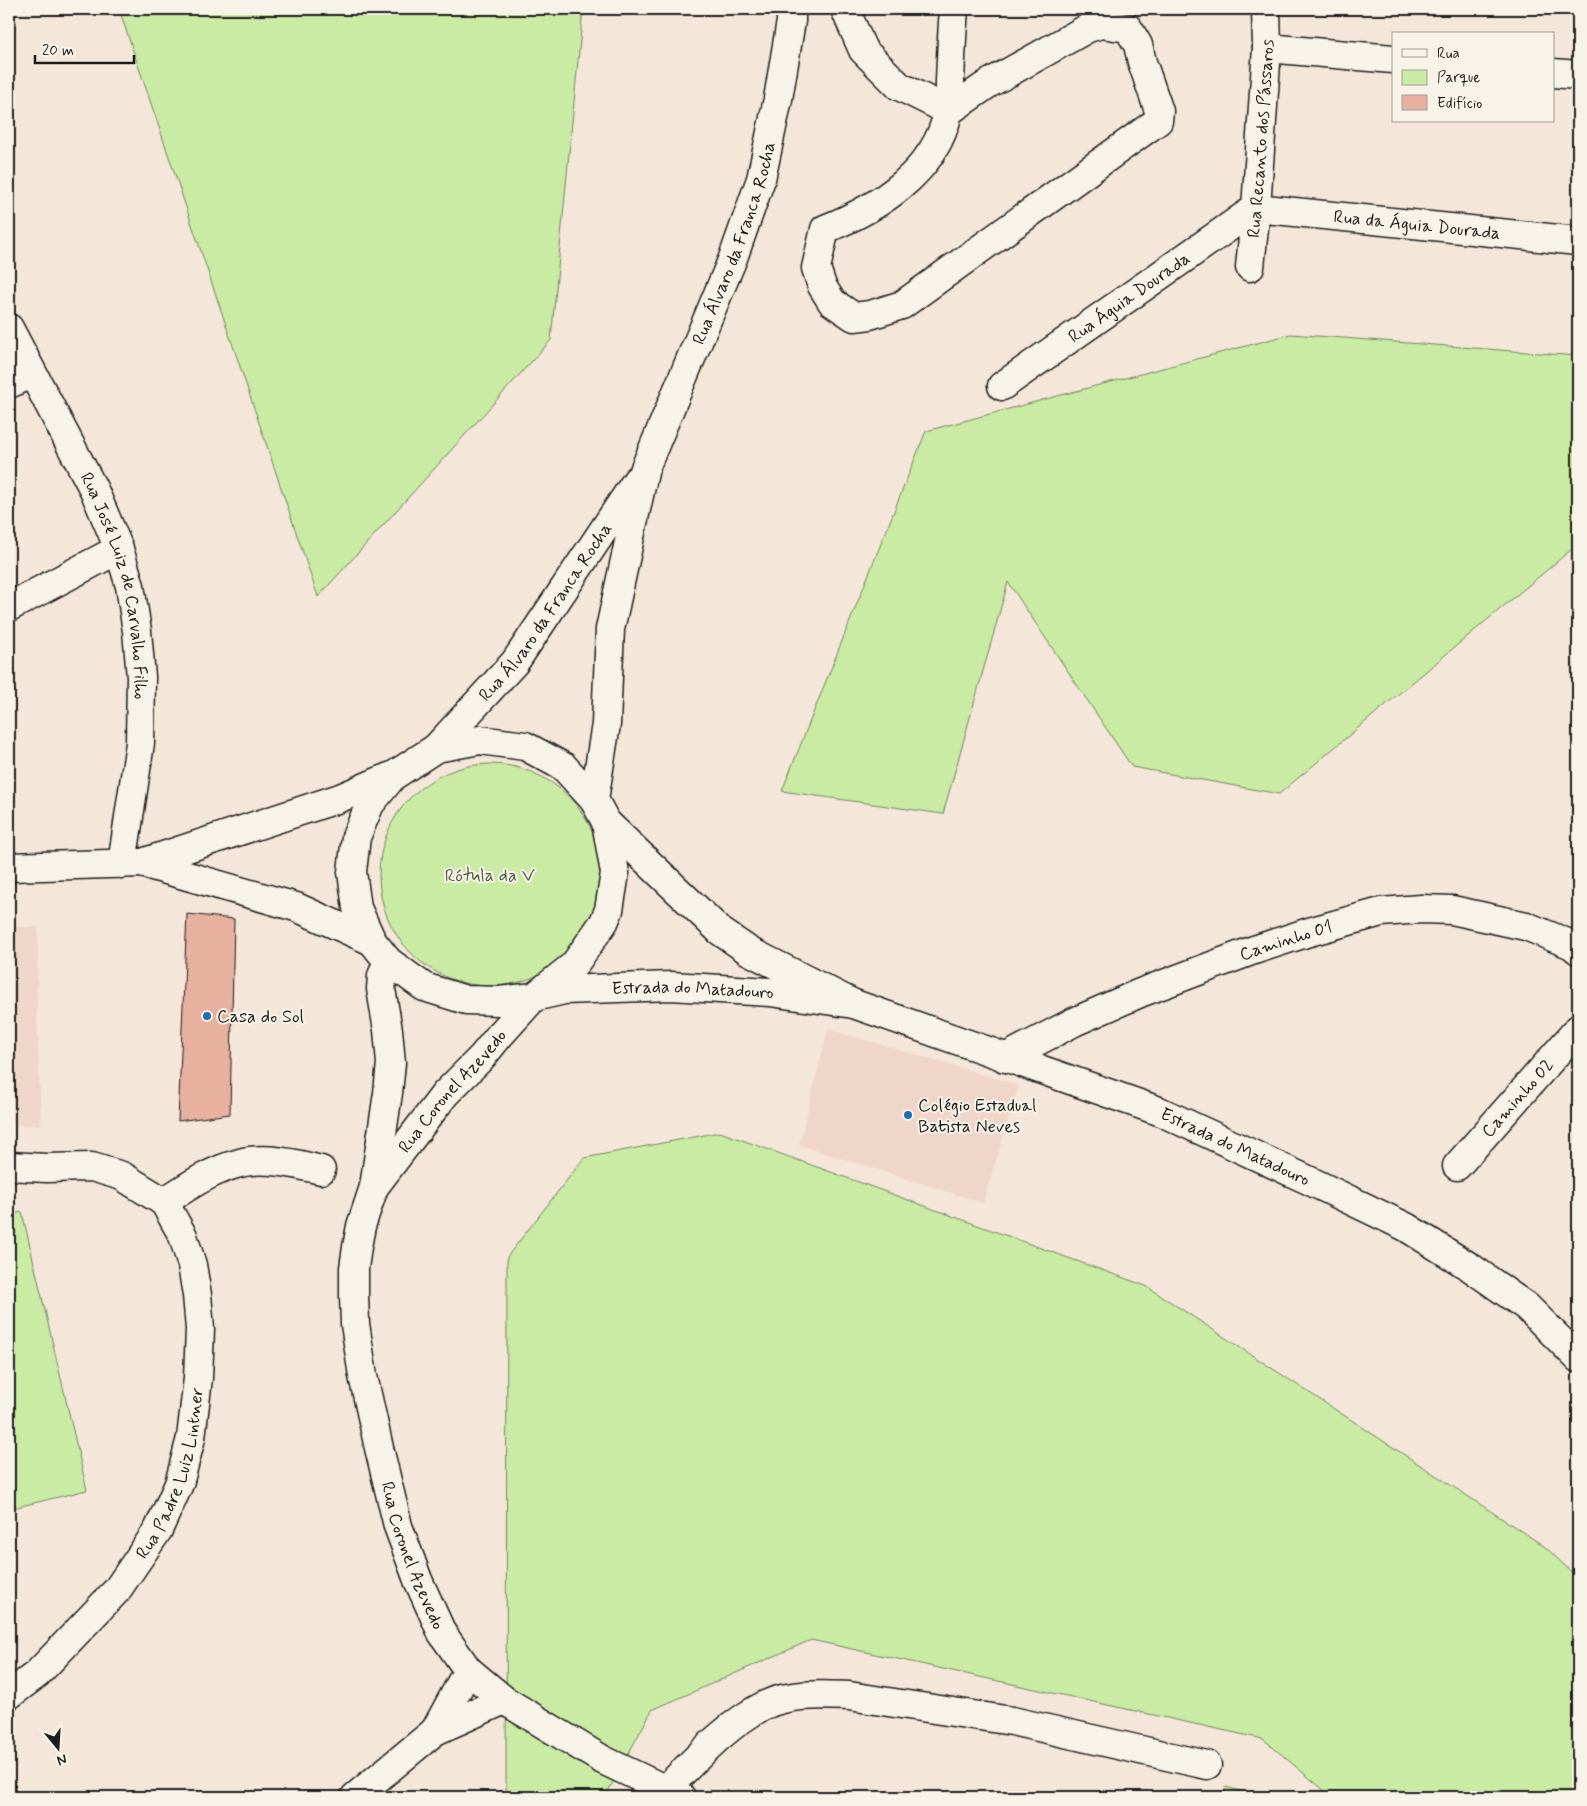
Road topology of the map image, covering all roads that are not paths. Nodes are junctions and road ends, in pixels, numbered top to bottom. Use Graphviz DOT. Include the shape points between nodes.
graph roads {
  1 [pos="792,9"];
  2 [pos="845,9"];
  3 [pos="954,9"];
  4 [pos="1266,9"];
  5 [pos="1266,48"];
  6 [pos="1392,59"];
  7 [pos="1554,73"];
  8 [pos="1578,75"];
  9 [pos="949,111"];
  10 [pos="1256,208"];
  11 [pos="1578,241"];
  12 [pos="1250,267"];
  13 [pos="9,328"];
  14 [pos="20,379"];
  15 [pos="1002,386"];
  16 [pos="645,468"];
  17 [pos="119,549"];
  18 [pos="9,607"];
  19 [pos="436,748"];
  20 [pos="393,776"];
  21 [pos="600,811"];
  22 [pos="132,864"];
  23 [pos="9,867"];
  24 [pos="1578,950"];
  25 [pos="380,951"];
  26 [pos="534,997"];
  27 [pos="854,1004"];
  28 [pos="1578,1028"];
  29 [pos="1005,1058"];
  30 [pos="9,1166"];
  31 [pos="1457,1166"];
  32 [pos="322,1170"];
  33 [pos="374,1187"];
  34 [pos="164,1202"];
  35 [pos="1578,1358"];
  36 [pos="468,1670"];
  37 [pos="9,1695"];
  38 [pos="504,1700"];
  39 [pos="435,1731"];
  40 [pos="1207,1765"];
  41 [pos="673,1793"];
  42 [pos="355,1797"];
  1 -- 16 [label="main road, Rua Álvaro da Franca Rocha" via="778,100 761,179 733,258"];
  2 -- 9 [label="main road" via="863,50 899,86"];
  3 -- 9 [label="main road"];
  4 -- 5 [label="main road, Rua Recanto dos Pássaros"];
  5 -- 6 [label="main road"];
  5 -- 10 [label="main road, Rua Recanto dos Pássaros"];
  7 -- 8 [label="main road"];
  9 -- 9 [label="main road" via="933,148 909,178 870,209 826,230 816,268 832,302 854,317 902,304 1158,121 1159,111 1138,44 1128,28 1101,24 1088,28 988,84"];
  10 -- 11 [label="main road, Rua da Águia Dourada"];
  10 -- 12 [label="main road, Rua Recanto dos Pássaros"];
  10 -- 15 [label="main road, Rua Águia Dourada"];
  13 -- 14 [label="main road, Rua José Luiz de Carvalho Filho"];
  14 -- 17 [label="main road, Rua José Luiz de Carvalho Filho" via="94,490"];
  16 -- 19 [label="main road, Rua Álvaro da Franca Rocha" via="515,662"];
  16 -- 21 [label="main road, Rua Álvaro da Franca Rocha" via="610,629"];
  17 -- 18 [label="main road"];
  17 -- 22 [label="main road, Rua José Luiz de Carvalho Filho" via="130,586 141,677"];
  19 -- 20 [label="main road"];
  19 -- 21 [label="main road, Estrada do Matadouro" via="480,740 524,746 564,767"];
  20 -- 22 [label="main road" via="340,798"];
  20 -- 25 [label="main road" via="370,804 356,837 352,872 357,908"];
  21 -- 26 [label="main road, Rua Álvaro da Franca Rocha" via="614,873 609,910 574,965"];
  21 -- 27 [label="main road, Estrada do Matadouro" via="720,931 749,951"];
  22 -- 23 [label="main road"];
  22 -- 25 [label="main road, Estrada do Matadouro" via="296,907"];
  24 -- 29 [label="main road, Caminho 01" via="1526,926 1462,912 1421,909 1381,912 1308,932 1157,986 1074,1022"];
  25 -- 26 [label="main road, Estrada do Matadouro" via="424,987 466,1000"];
  25 -- 33 [label="main road, Rua Coronel Azevedo" via="381,989 391,1063"];
  26 -- 27 [label="main road, Estrada do Matadouro" via="564,990 671,986 762,991"];
  26 -- 33 [label="main road, Rua Coronel Azevedo" via="445,1094"];
  27 -- 29 [label="main road, Estrada do Matadouro"];
  28 -- 31 [label="main road, Caminho 02"];
  29 -- 35 [label="main road, Estrada do Matadouro" via="1159,1111 1406,1227 1527,1307"];
  30 -- 34 [label="main road" via="92,1167 122,1176"];
  32 -- 34 [label="main road" via="282,1162 242,1162 194,1182"];
  33 -- 36 [label="main road, Rua Coronel Azevedo" via="361,1226 354,1268 355,1324 363,1376 398,1526 442,1632"];
  34 -- 37 [label="main road, Rua Padre Luiz Lintner" via="183,1236 192,1265 200,1329 191,1438 179,1484 158,1530 117,1590 37,1674"];
  36 -- 38 [label="main road, Rua Coronel Azevedo"];
  36 -- 39 [label="main road"];
  38 -- 39 [label="main road"];
  38 -- 41 [label="main road, Rua Coronel Azevedo" via="603,1760"];
  39 -- 42 [label="main road"];
  40 -- 41 [label="main road" via="1012,1721 822,1694 766,1704 744,1718 719,1737"];
}
